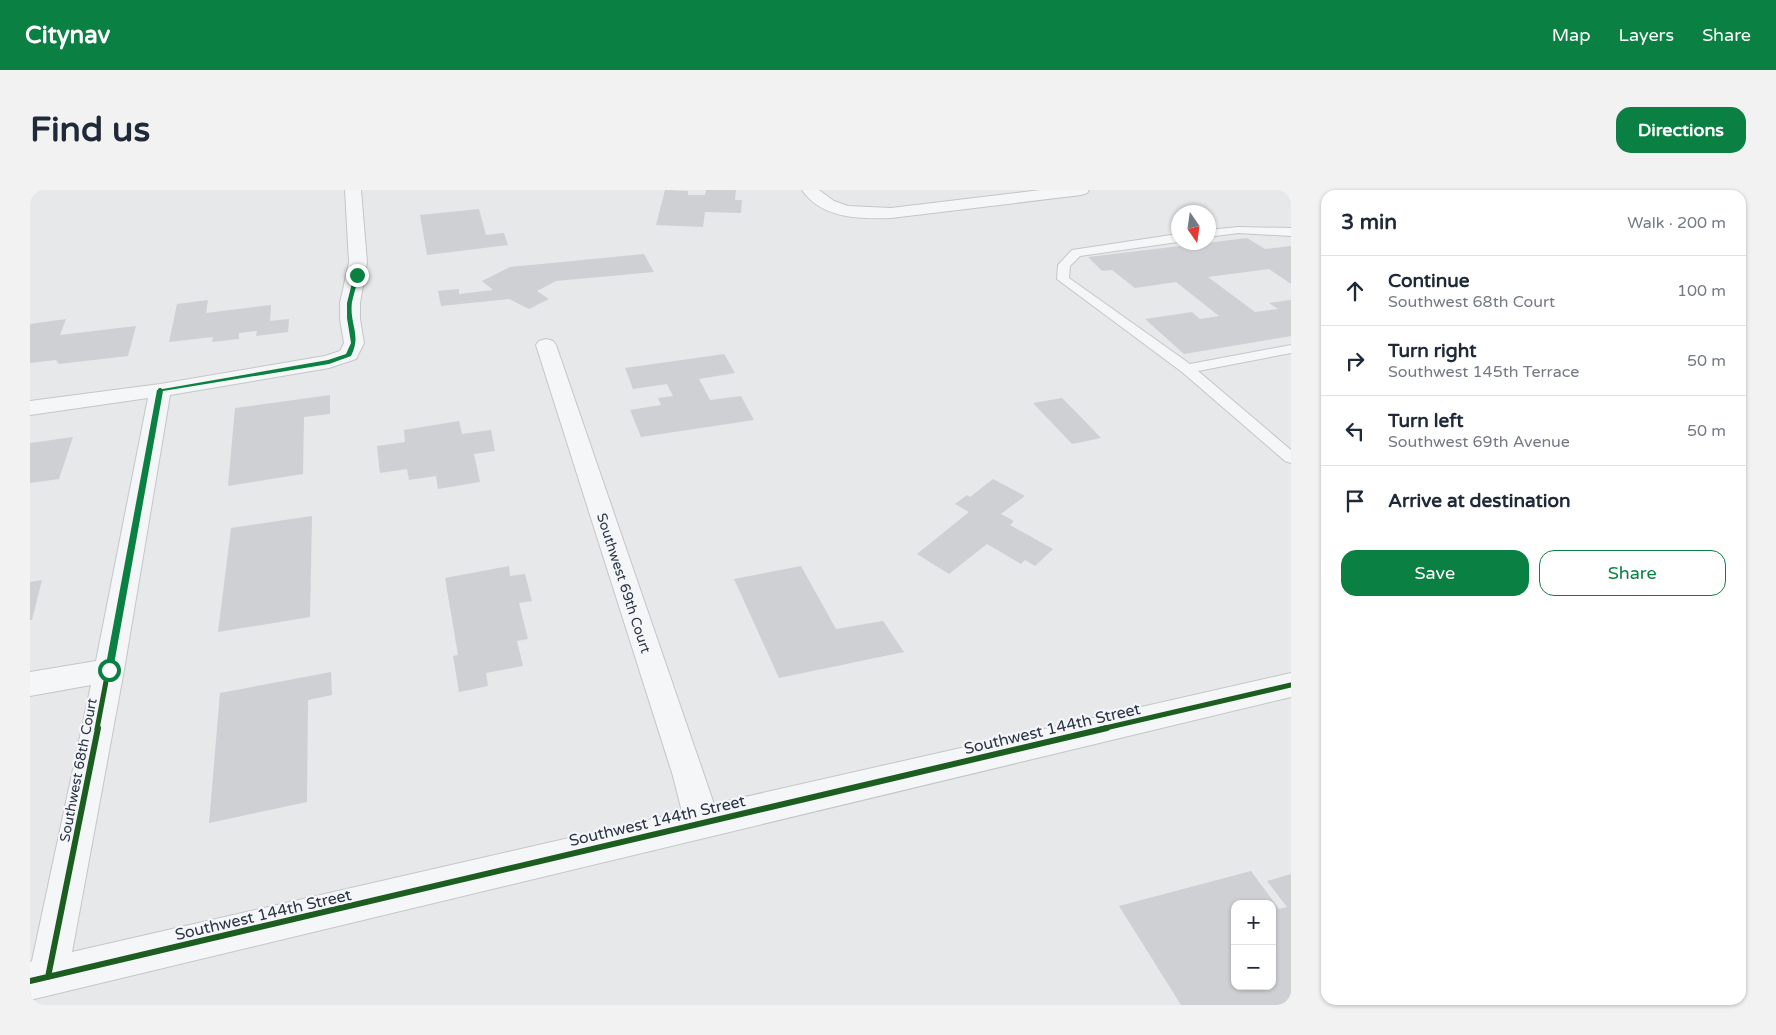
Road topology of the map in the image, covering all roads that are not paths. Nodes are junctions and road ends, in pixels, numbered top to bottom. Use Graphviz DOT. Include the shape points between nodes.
graph roads {
  1 [pos="353,190"];
  2 [pos="810,190"];
  3 [pos="1082,190"];
  4 [pos="1291,232"];
  5 [pos="1216,233"];
  6 [pos="1171,239"];
  7 [pos="546,345"];
  8 [pos="1291,350"];
  9 [pos="1187,369"];
  10 [pos="160,390"];
  11 [pos="30,408"];
  12 [pos="1291,458"];
  13 [pos="109,670"];
  14 [pos="30,684"];
  15 [pos="1291,685"];
  16 [pos="702,822"];
  17 [pos="39,979"];
  1 -- 10 [label="street" via="358,262 350,303 354,343 349,355 329,362"];
  2 -- 3 [label="street" via="820,200 840,210 858,213 891,213"];
  4 -- 5 [label="lane" via="1238,230"];
  6 -- 9 [label="lane" via="1076,253 1064,265 1063,279"];
  7 -- 16 [label="street, Southwest 69th Court"];
  8 -- 9 [label="lane"];
  9 -- 12 [label="lane"];
  10 -- 11 [label="street"];
  10 -- 13 [label="street, Southwest 68th Court"];
  13 -- 14 [label="street"];
  13 -- 17 [label="street, Southwest 68th Court"];
  15 -- 16 [label="street, Southwest 144th Street"];
  16 -- 17 [label="street, Southwest 144th Street"];
}
